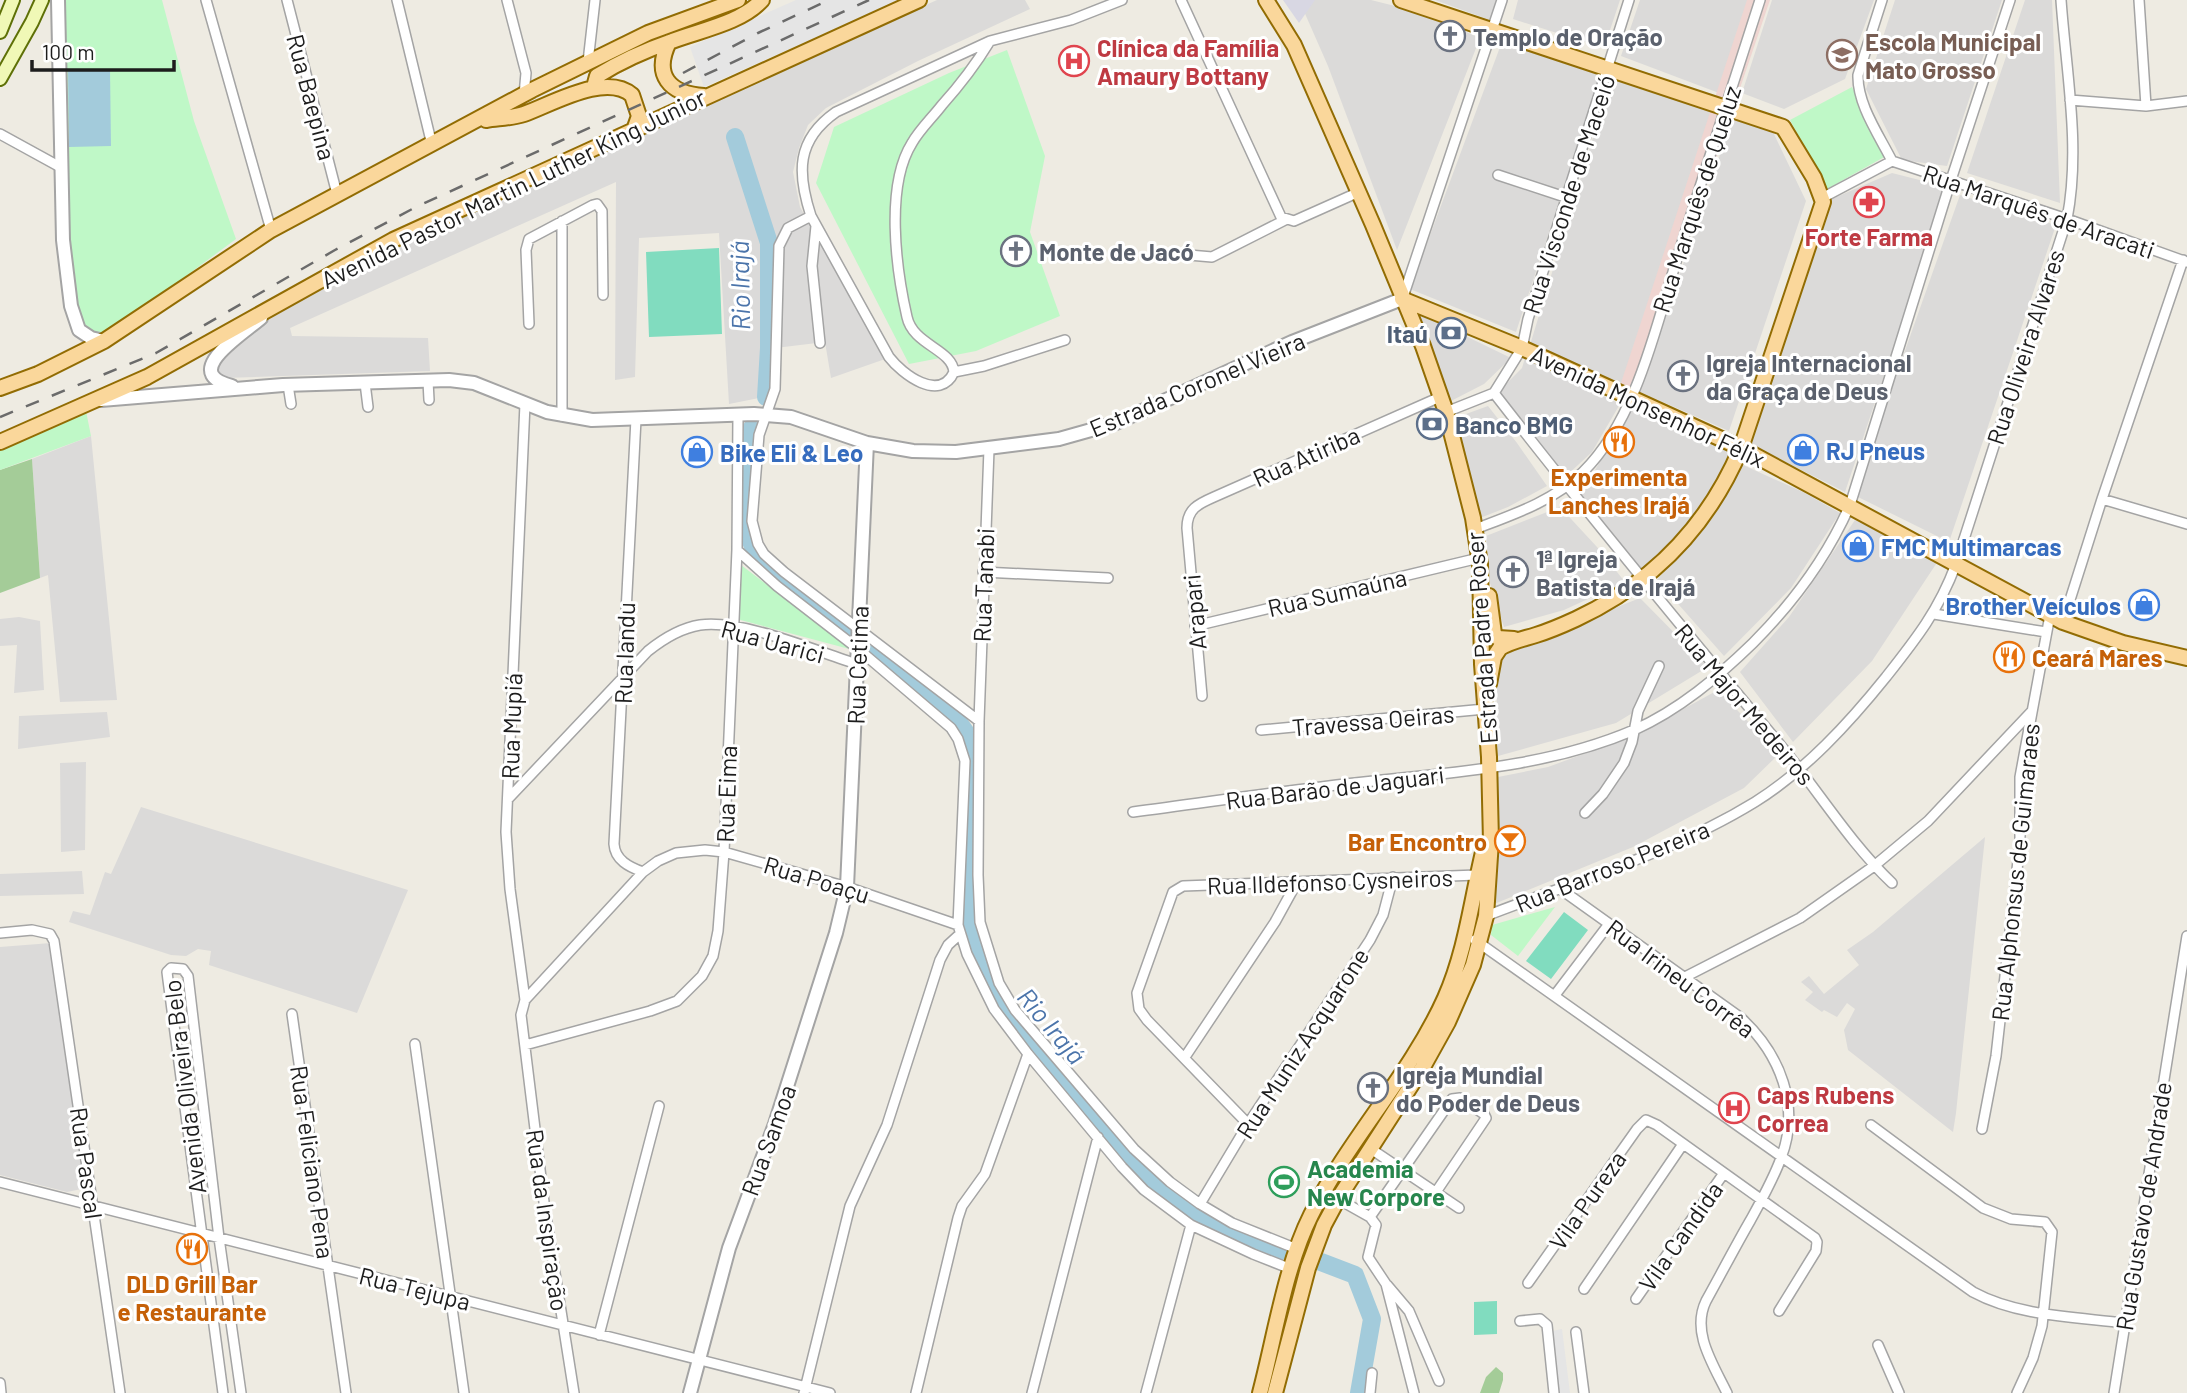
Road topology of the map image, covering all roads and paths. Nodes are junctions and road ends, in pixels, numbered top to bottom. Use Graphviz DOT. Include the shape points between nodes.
graph roads {
  1 [pos="13,0"];
  2 [pos="42,0"];
  3 [pos="58,0"];
  4 [pos="206,0"];
  5 [pos="287,0"];
  6 [pos="397,0"];
  7 [pos="507,0"];
  8 [pos="595,0"];
  9 [pos="738,0"];
  10 [pos="762,0"];
  11 [pos="919,0"];
  12 [pos="1122,0"];
  13 [pos="1181,0"];
  14 [pos="1401,0"];
  15 [pos="1502,0"];
  16 [pos="1629,0"];
  17 [pos="1759,0"];
  18 [pos="1882,0"];
  19 [pos="2010,0"];
  20 [pos="2061,0"];
  21 [pos="2139,0"];
  22 [pos="1268,1"];
  23 [pos="1493,30"];
  24 [pos="0,32"];
  25 [pos="990,41"];
  26 [pos="669,42"];
  27 [pos="588,62"];
  28 [pos="1608,69"];
  29 [pos="526,73"];
  30 [pos="0,79"];
  31 [pos="544,84"];
  32 [pos="594,87"];
  33 [pos="524,95"];
  34 [pos="705,96"];
  35 [pos="2070,100"];
  36 [pos="2187,102"];
  37 [pos="2146,106"];
  38 [pos="1725,107"];
  39 [pos="474,123"];
  40 [pos="634,130"];
  41 [pos="0,134"];
  42 [pos="432,145"];
  43 [pos="1892,161"];
  44 [pos="61,169"];
  45 [pos="1498,175"];
  46 [pos="1951,180"];
  47 [pos="1359,192"];
  48 [pos="337,194"];
  49 [pos="1568,198"];
  50 [pos="1822,198"];
  51 [pos="811,216"];
  52 [pos="2067,219"];
  53 [pos="1285,220"];
  54 [pos="562,221"];
  55 [pos="816,226"];
  56 [pos="271,230"];
  57 [pos="1189,255"];
  58 [pos="2185,261"];
  59 [pos="603,295"];
  60 [pos="1402,299"];
  61 [pos="275,305"];
  62 [pos="529,324"];
  63 [pos="1065,340"];
  64 [pos="104,341"];
  65 [pos="820,343"];
  66 [pos="1522,348"];
  67 [pos="954,372"];
  68 [pos="428,381"];
  69 [pos="365,383"];
  70 [pos="288,385"];
  71 [pos="0,388"];
  72 [pos="242,388"];
  73 [pos="1494,393"];
  74 [pos="0,395"];
  75 [pos="1440,397"];
  76 [pos="1631,398"];
  77 [pos="429,400"];
  78 [pos="95,401"];
  79 [pos="291,404"];
  80 [pos="525,404"];
  81 [pos="368,407"];
  82 [pos="1446,412"];
  83 [pos="738,415"];
  84 [pos="766,415"];
  85 [pos="562,416"];
  86 [pos="636,419"];
  87 [pos="1751,419"];
  88 [pos="1717,437"];
  89 [pos="0,442"];
  90 [pos="867,443"];
  91 [pos="1741,448"];
  92 [pos="989,449"];
  93 [pos="1764,460"];
  94 [pos="1567,486"];
  95 [pos="2102,499"];
  96 [pos="1850,505"];
  97 [pos="2187,524"];
  98 [pos="1186,528"];
  99 [pos="1475,529"];
  100 [pos="737,550"];
  101 [pos="1480,561"];
  102 [pos="1956,564"];
  103 [pos="983,572"];
  104 [pos="1108,578"];
  105 [pos="1642,581"];
  106 [pos="1934,614"];
  107 [pos="2056,618"];
  108 [pos="1195,626"];
  109 [pos="733,627"];
  110 [pos="858,630"];
  111 [pos="2046,632"];
  112 [pos="1519,639"];
  113 [pos="857,648"];
  114 [pos="2187,658"];
  115 [pos="856,664"];
  116 [pos="1659,666"];
  117 [pos="1721,674"];
  118 [pos="622,678"];
  119 [pos="1202,696"];
  120 [pos="1485,708"];
  121 [pos="2031,712"];
  122 [pos="979,721"];
  123 [pos="1261,730"];
  124 [pos="1635,730"];
  125 [pos="1490,768"];
  126 [pos="1799,768"];
  127 [pos="508,799"];
  128 [pos="1133,812"];
  129 [pos="1584,813"];
  130 [pos="1489,821"];
  131 [pos="724,852"];
  132 [pos="1874,866"];
  133 [pos="643,872"];
  134 [pos="1477,875"];
  135 [pos="1393,877"];
  136 [pos="1297,882"];
  137 [pos="1892,883"];
  138 [pos="847,887"];
  139 [pos="1559,888"];
  140 [pos="1486,916"];
  141 [pos="1609,924"];
  142 [pos="959,929"];
  143 [pos="0,933"];
  144 [pos="1466,933"];
  145 [pos="2187,936"];
  146 [pos="1480,943"];
  147 [pos="1683,978"];
  148 [pos="1555,995"];
  149 [pos="525,1000"];
  150 [pos="292,1014"];
  151 [pos="415,1044"];
  152 [pos="525,1045"];
  153 [pos="1028,1055"];
  154 [pos="1185,1057"];
  155 [pos="659,1106"];
  156 [pos="1248,1124"];
  157 [pos="1871,1125"];
  158 [pos="1982,1129"];
  159 [pos="1098,1137"];
  160 [pos="1683,1144"];
  161 [pos="1371,1149"];
  162 [pos="1782,1158"];
  163 [pos="1402,1170"];
  164 [pos="1724,1173"];
  165 [pos="0,1182"];
  166 [pos="1436,1192"];
  167 [pos="1338,1199"];
  168 [pos="1761,1200"];
  169 [pos="1200,1204"];
  170 [pos="93,1206"];
  171 [pos="1459,1208"];
  172 [pos="1370,1217"];
  173 [pos="1191,1225"];
  174 [pos="202,1234"];
  175 [pos="219,1238"];
  176 [pos="1297,1249"];
  177 [pos="328,1267"];
  178 [pos="1291,1269"];
  179 [pos="1528,1283"];
  180 [pos="1386,1284"];
  181 [pos="1584,1289"];
  182 [pos="451,1298"];
  183 [pos="1636,1299"];
  184 [pos="1779,1311"];
  185 [pos="2044,1313"];
  186 [pos="1520,1321"];
  187 [pos="2124,1323"];
  188 [pos="562,1325"];
  189 [pos="1576,1332"];
  190 [pos="599,1335"];
  191 [pos="1878,1345"];
  192 [pos="698,1361"];
  193 [pos="1372,1373"];
  194 [pos="1438,1381"];
  195 [pos="0,1383"];
  196 [pos="805,1390"];
  197 [pos="1,1393"];
  198 [pos="120,1393"];
  199 [pos="223,1393"];
  200 [pos="242,1393"];
  201 [pos="346,1393"];
  202 [pos="464,1393"];
  203 [pos="574,1393"];
  204 [pos="690,1393"];
  205 [pos="830,1393"];
  206 [pos="916,1393"];
  207 [pos="1032,1393"];
  208 [pos="1146,1393"];
  209 [pos="1260,1393"];
  210 [pos="1275,1393"];
  211 [pos="1370,1393"];
  212 [pos="1414,1393"];
  213 [pos="1553,1393"];
  214 [pos="1584,1393"];
  215 [pos="1727,1393"];
  216 [pos="1899,1393"];
  217 [pos="2017,1393"];
  218 [pos="2114,1393"];
  1 -- 24 [label="main road"];
  2 -- 30 [label="main road"];
  3 -- 44 [label="street"];
  4 -- 56 [label="street"];
  5 -- 48 [label="street, Rua Baepina"];
  6 -- 42 [label="street"];
  7 -- 29 [label="street"];
  8 -- 27 [label="street"];
  9 -- 27 [label="main road" via="648,33"];
  10 -- 26 [label="main road" via="747,13"];
  11 -- 34 [label="main road, Avenida Pastor Martin Luther King Junior"];
  12 -- 25 [label="street" via="1071,20"];
  13 -- 53 [label="street"];
  14 -- 23 [label="main road"];
  15 -- 23 [label="street"];
  16 -- 28 [label="street, Rua Visconde de Maceió"];
  17 -- 38 [label="street, Rua Marquês de Queluz"];
  18 -- 43 [label="street" via="1857,75 1862,100"];
  19 -- 46 [label="street, Rua Barão de Jaguari"];
  20 -- 35 [label="street, Rua Oliveira Alvares"];
  21 -- 37 [label="street"];
  22 -- 47 [label="main road" via="1294,45"];
  23 -- 28 [label="main road"];
  23 -- 60 [label="street"];
  25 -- 51 [label="street" via="836,112 818,126 809,137 803,159 803,191"];
  25 -- 67 [label="street" via="911,143 898,184 898,250 907,318 914,334 947,358"];
  26 -- 32 [label="main road" via="604,71"];
  26 -- 34 [label="main road" via="662,60 665,77 677,91"];
  27 -- 31 [label="main road"];
  28 -- 38 [label="main road"];
  28 -- 49 [label="street, Rua Visconde de Maceió"];
  29 -- 31 [label="street"];
  29 -- 33 [label="street"];
  31 -- 33 [label="main road"];
  32 -- 39 [label="main road" via="523,114"];
  32 -- 40 [label="main road" via="619,88 632,95 639,116"];
  33 -- 39 [label="main road"];
  34 -- 40 [label="main road, Avenida Pastor Martin Luther King Junior"];
  35 -- 37 [label="street"];
  35 -- 52 [label="street, Rua Oliveira Alvares" via="2073,190"];
  36 -- 37 [label="street"];
  38 -- 50 [label="main road" via="1783,127"];
  38 -- 76 [label="street, Rua Marquês de Queluz"];
  39 -- 42 [label="main road"];
  40 -- 61 [label="main road, Avenida Pastor Martin Luther King Junior" via="393,240"];
  41 -- 44 [label="street"];
  42 -- 48 [label="main road"];
  43 -- 46 [label="street, Rua Marquês de Aracati"];
  43 -- 50 [label="street"];
  44 -- 64 [label="street" via="71,306 79,330"];
  45 -- 49 [label="street"];
  46 -- 52 [label="street, Rua Marquês de Aracati"];
  46 -- 96 [label="street, Rua Barão de Jaguari"];
  47 -- 53 [label="street" via="1293,221"];
  47 -- 60 [label="main road"];
  48 -- 56 [label="main road"];
  49 -- 66 [label="street, Rua Visconde de Maceió"];
  50 -- 87 [label="main road"];
  51 -- 55 [label="street"];
  51 -- 84 [label="street" via="788,228 779,246 775,382"];
  52 -- 58 [label="street, Rua Marquês de Aracati"];
  52 -- 102 [label="street, Rua Oliveira Alvares"];
  53 -- 57 [label="street" via="1212,257"];
  54 -- 59 [label="street" via="593,205 600,207"];
  54 -- 62 [label="street" via="527,244"];
  54 -- 85 [label="street"];
  55 -- 65 [label="street" via="812,266"];
  55 -- 67 [label="street" via="895,365 925,384 942,383"];
  56 -- 64 [label="main road"];
  58 -- 95 [label="street, Rua Alphonsus de Guimaraes"];
  60 -- 66 [label="main road, Avenida Monsenhor Félix"];
  60 -- 75 [label="main road, Estrada Padre Roser"];
  60 -- 92 [label="street, Estrada Coronel Vieira" via="1292,342 1097,430"];
  61 -- 72 [label="street, Estrada Coronel Vieira" via="211,364 214,380"];
  61 -- 78 [label="main road, Avenida Pastor Martin Luther King Junior" via="172,364"];
  63 -- 67 [label="street"];
  64 -- 71 [label="main road"];
  64 -- 74 [label="main road" via="64,369"];
  66 -- 73 [label="street, Rua Visconde de Maceió"];
  66 -- 76 [label="main road, Avenida Monsenhor Félix"];
  68 -- 69 [label="street, Estrada Coronel Vieira"];
  68 -- 77 [label="street"];
  68 -- 80 [label="street, Estrada Coronel Vieira" via="474,383"];
  69 -- 70 [label="street, Estrada Coronel Vieira"];
  69 -- 81 [label="street"];
  70 -- 72 [label="street, Estrada Coronel Vieira"];
  70 -- 79 [label="street"];
  72 -- 78 [label="street, Estrada Coronel Vieira"];
  73 -- 82 [label="street"];
  73 -- 94 [label="street, Rua Major Medeiros"];
  75 -- 82 [label="main road, Estrada Padre Roser"];
  75 -- 98 [label="street, Rua Atiriba" via="1202,503 1191,510"];
  76 -- 88 [label="main road, Avenida Monsenhor Félix"];
  76 -- 94 [label="street, Rua Marquês de Queluz" via="1601,451"];
  78 -- 89 [label="main road, Avenida Pastor Martin Luther King Junior"];
  80 -- 85 [label="street, Estrada Coronel Vieira"];
  80 -- 127 [label="street, Rua Mupiá"];
  82 -- 99 [label="main road, Estrada Padre Roser"];
  83 -- 84 [label="street, Estrada Coronel Vieira"];
  83 -- 86 [label="street, Estrada Coronel Vieira"];
  83 -- 100 [label="street, Rua Eima"];
  84 -- 90 [label="street, Estrada Coronel Vieira" via="803,420"];
  84 -- 110 [label="street" via="759,435 752,521 758,544 772,563"];
  85 -- 86 [label="street, Estrada Coronel Vieira"];
  86 -- 118 [label="street, Rua Iandu"];
  87 -- 88 [label="main road"];
  87 -- 91 [label="main road"];
  87 -- 93 [label="main road" via="1744,446"];
  88 -- 91 [label="main road, Avenida Monsenhor Félix"];
  90 -- 92 [label="street, Estrada Coronel Vieira" via="913,451"];
  90 -- 110 [label="street, Rua Cetima"];
  91 -- 93 [label="main road, Avenida Monsenhor Félix"];
  91 -- 105 [label="main road" via="1702,518"];
  92 -- 103 [label="street, Rua Tanabi"];
  93 -- 96 [label="main road, Avenida Monsenhor Félix"];
  94 -- 99 [label="street, Rua Marquês de Queluz"];
  94 -- 105 [label="street, Rua Major Medeiros"];
  95 -- 97 [label="street"];
  95 -- 107 [label="street, Rua Alphonsus de Guimaraes"];
  96 -- 102 [label="main road, Avenida Monsenhor Félix"];
  96 -- 117 [label="street, Rua Barão de Jaguari" via="1828,550 1804,583 1766,630"];
  98 -- 108 [label="street, Arapari"];
  99 -- 101 [label="main road, Estrada Padre Roser"];
  100 -- 109 [label="street, Rua Eima"];
  100 -- 113 [label="street"];
  101 -- 108 [label="street, Rua Sumaúna"];
  101 -- 112 [label="main road" via="1494,634"];
  101 -- 120 [label="main road, Estrada Padre Roser"];
  102 -- 106 [label="street, Rua Barroso Pereira"];
  102 -- 107 [label="main road, Avenida Monsenhor Félix"];
  103 -- 104 [label="street"];
  103 -- 122 [label="street, Rua Tanabi"];
  105 -- 112 [label="main road" via="1577,619"];
  105 -- 117 [label="street, Rua Major Medeiros"];
  106 -- 111 [label="street"];
  106 -- 126 [label="street, Rua Barroso Pereira" via="1866,701"];
  107 -- 111 [label="street, Rua Alphonsus de Guimaraes"];
  107 -- 114 [label="main road, Avenida Monsenhor Félix" via="2123,643"];
  108 -- 119 [label="street, Arapari"];
  109 -- 115 [label="street, Rua Uarici"];
  109 -- 118 [label="street, Rua Uarici" via="702,625 677,633 648,651"];
  109 -- 131 [label="street, Rua Eima"];
  110 -- 113 [label="street, Rua Cetima"];
  110 -- 122 [label="street"];
  111 -- 121 [label="street, Rua Alphonsus de Guimaraes"];
  112 -- 120 [label="main road" via="1500,648 1494,657"];
  113 -- 115 [label="street, Rua Cetima"];
  113 -- 142 [label="street" via="951,728 963,751"];
  115 -- 138 [label="street, Rua Cetima"];
  116 -- 124 [label="street" via="1638,711"];
  117 -- 124 [label="street, Rua Barão de Jaguari"];
  117 -- 126 [label="street, Rua Major Medeiros"];
  118 -- 127 [label="street, Rua Uarici"];
  118 -- 133 [label="street, Rua Iandu" via="614,850 624,863"];
  120 -- 123 [label="street, Travessa Oeiras"];
  120 -- 125 [label="main road, Estrada Padre Roser"];
  121 -- 132 [label="street" via="1928,821"];
  121 -- 158 [label="street, Rua Alphonsus de Guimaraes" via="2020,778 2020,843 1996,1056"];
  122 -- 169 [label="street, Rua Tanabi" via="978,898 980,922 999,983 1036,1036 1134,1149"];
  124 -- 125 [label="street, Rua Barão de Jaguari" via="1556,755"];
  124 -- 129 [label="street" via="1618,772"];
  125 -- 128 [label="street, Rua Barão de Jaguari"];
  125 -- 130 [label="main road, Estrada Padre Roser"];
  126 -- 132 [label="street, Rua Major Medeiros"];
  126 -- 139 [label="street, Rua Barroso Pereira" via="1758,800 1703,831"];
  127 -- 149 [label="street, Rua Mupiá" via="506,849"];
  130 -- 134 [label="main road, Estrada Padre Roser"];
  130 -- 140 [label="main road, Estrada Padre Roser"];
  131 -- 133 [label="street, Rua Poaçu" via="676,853"];
  131 -- 138 [label="street, Rua Poaçu"];
  131 -- 152 [label="street, Rua Eima" via="713,956 686,994 650,1011"];
  132 -- 137 [label="street, Rua Major Medeiros"];
  132 -- 147 [label="street" via="1800,918"];
  133 -- 149 [label="street, Rua Poaçu"];
  134 -- 135 [label="street, Rua Ildefonso Cysneiros"];
  134 -- 144 [label="main road, Estrada Padre Roser"];
  135 -- 136 [label="street, Rua Ildefonso Cysneiros"];
  135 -- 156 [label="street, Rua Muniz Acquarone" via="1383,915 1370,940"];
  136 -- 154 [label="street"];
  136 -- 154 [label="street, Rua Ildefonso Cysneiros" via="1183,887 1170,898 1137,1001 1147,1020"];
  138 -- 142 [label="street, Rua Poaçu"];
  138 -- 192 [label="street, Rua Samoa" via="779,1111 729,1248"];
  139 -- 140 [label="street, Rua Barroso Pereira"];
  139 -- 141 [label="street, Rua Irineu Corrêa"];
  140 -- 146 [label="main road, Estrada Padre Roser"];
  141 -- 147 [label="street, Rua Irineu Corrêa"];
  141 -- 148 [label="street"];
  142 -- 153 [label="street" via="994,1009"];
  142 -- 196 [label="street" via="940,960 887,1125 850,1206"];
  143 -- 170 [label="street, Rua Pascal" via="32,930 50,934 54,941"];
  144 -- 146 [label="street"];
  144 -- 176 [label="main road, Estrada Padre Roser" via="1441,1005 1414,1055 1338,1168"];
  145 -- 187 [label="street, Rua Gustavo de Andrade"];
  146 -- 148 [label="street"];
  146 -- 161 [label="main road, Estrada Padre Roser" via="1448,1023"];
  147 -- 162 [label="street, Rua Irineu Corrêa" via="1741,1018 1768,1047 1789,1106"];
  148 -- 162 [label="street"];
  149 -- 152 [label="street, Rua Mupiá" via="521,1015"];
  150 -- 177 [label="street, Rua Feliciano Pena"];
  151 -- 182 [label="street"];
  152 -- 188 [label="street, Rua da Inspiração"];
  153 -- 159 [label="street"];
  153 -- 206 [label="street" via="985,1174 958,1218"];
  154 -- 156 [label="street"];
  155 -- 190 [label="street"];
  156 -- 169 [label="street, Rua Muniz Acquarone"];
  157 -- 185 [label="street" via="1983,1208 2002,1217 2038,1220 2049,1226 2053,1240"];
  159 -- 173 [label="street" via="1144,1189"];
  159 -- 207 [label="street"];
  160 -- 164 [label="street"];
  160 -- 179 [label="street, Vila Pureza" via="1646,1120"];
  160 -- 181 [label="street, Vila Pureza"];
  161 -- 163 [label="street"];
  161 -- 167 [label="main road, Estrada Padre Roser"];
  162 -- 168 [label="street, Rua Irineu Corrêa"];
  162 -- 185 [label="street" via="1973,1292"];
  163 -- 166 [label="street"];
  163 -- 166 [label="street" via="1452,1099 1460,1098 1484,1114 1484,1122"];
  163 -- 172 [label="street"];
  164 -- 168 [label="street"];
  164 -- 183 [label="street, Vila Candida"];
  165 -- 170 [label="street, Rua Tejupa"];
  166 -- 171 [label="street"];
  167 -- 172 [label="street"];
  167 -- 210 [label="main road, Estrada Padre Roser" via="1308,1268"];
  168 -- 184 [label="street" via="1817,1242 1812,1259"];
  168 -- 215 [label="street, Rua Irineu Corrêa" via="1699,1320"];
  169 -- 176 [label="street, Rua Tanabi" via="1232,1223"];
  170 -- 174 [label="street, Rua Tejupa"];
  170 -- 198 [label="street, Rua Pascal"];
  172 -- 180 [label="street" via="1376,1225 1368,1257"];
  173 -- 178 [label="street"];
  173 -- 208 [label="street"];
  174 -- 175 [label="street, Rua Tejupa"];
  174 -- 175 [label="street, Avenida Oliveira Belo" via="167,972 171,968 183,969 188,976"];
  174 -- 199 [label="street, Avenida Oliveira Belo"];
  175 -- 177 [label="street, Rua Tejupa"];
  175 -- 200 [label="street, Avenida Oliveira Belo"];
  176 -- 178 [label="main road, Estrada Padre Roser"];
  177 -- 182 [label="street, Rua Tejupa"];
  177 -- 201 [label="street, Rua Feliciano Pena"];
  178 -- 209 [label="main road, Estrada Padre Roser"];
  180 -- 194 [label="street" via="1409,1311"];
  180 -- 212 [label="street"];
  182 -- 188 [label="street, Rua Tejupa"];
  182 -- 202 [label="street"];
  185 -- 187 [label="street"];
  185 -- 217 [label="street" via="2033,1358"];
  186 -- 213 [label="street" via="1540,1319 1547,1325"];
  187 -- 218 [label="street, Rua Gustavo de Andrade"];
  188 -- 190 [label="street, Rua Tejupa"];
  188 -- 203 [label="street, Rua da Inspiração"];
  189 -- 214 [label="street"];
  190 -- 192 [label="street, Rua Tejupa"];
  191 -- 216 [label="street"];
  192 -- 196 [label="street, Rua Tejupa"];
  192 -- 204 [label="street, Rua Samoa"];
  193 -- 211 [label="street"];
  195 -- 197 [label="street"];
  196 -- 205 [label="street, Rua Tejupa"];
}
